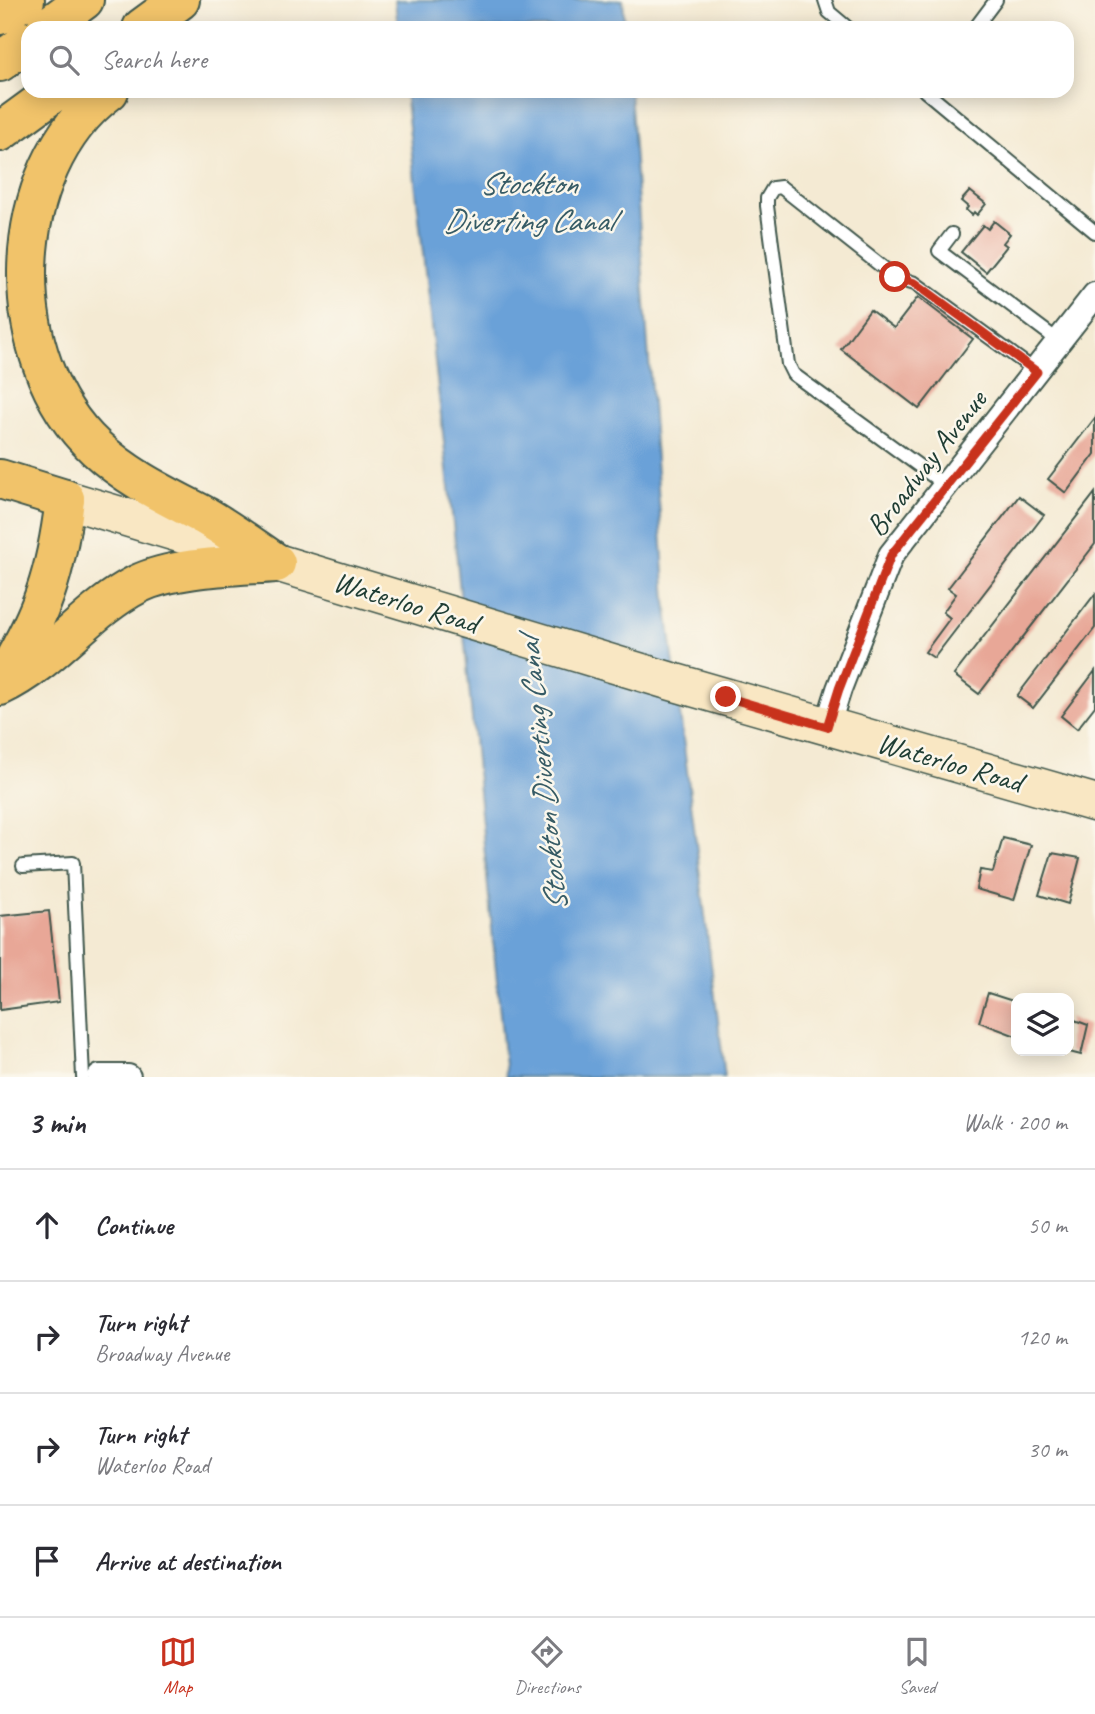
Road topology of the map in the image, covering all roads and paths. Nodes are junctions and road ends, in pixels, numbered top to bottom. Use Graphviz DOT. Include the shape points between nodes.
graph roads {
  1 [pos="25,0"];
  2 [pos="84,0"];
  3 [pos="180,0"];
  4 [pos="193,0"];
  5 [pos="825,0"];
  6 [pos="996,0"];
  7 [pos="0,15"];
  8 [pos="56,21"];
  9 [pos="152,21"];
  10 [pos="184,21"];
  11 [pos="840,21"];
  12 [pos="980,21"];
  13 [pos="21,46"];
  14 [pos="0,62"];
  15 [pos="46,98"];
  16 [pos="102,98"];
  17 [pos="933,98"];
  18 [pos="0,132"];
  19 [pos="1095,232"];
  20 [pos="952,234"];
  21 [pos="1095,295"];
  22 [pos="1060,342"];
  23 [pos="1037,372"];
  24 [pos="0,479"];
  25 [pos="945,485"];
  26 [pos="65,499"];
  27 [pos="276,563"];
  28 [pos="0,685"];
  29 [pos="827,727"];
  30 [pos="1095,803"];
  31 [pos="23,866"];
  32 [pos="83,1077"];
  33 [pos="100,1077"];
  34 [pos="128,1077"];
  1 -- 7 [label="main road"];
  2 -- 8 [label="main road"];
  3 -- 9 [label="main road"];
  4 -- 10 [label="main road"];
  5 -- 11 [label="lane" via="829,12"];
  6 -- 12 [label="lane"];
  13 -- 14 [label="main road"];
  15 -- 18 [label="main road"];
  16 -- 27 [label="main road" via="70,129 42,179 34,207 29,290 41,356 63,406 95,447 148,487 208,518"];
  17 -- 19 [label="lane"];
  20 -- 22 [label="lane" via="939,251"];
  21 -- 22 [label="street, Broadway Avenue"];
  22 -- 23 [label="street, Broadway Avenue"];
  23 -- 25 [label="street, Broadway Avenue"];
  23 -- 25 [label="lane" via="915,283 895,277 781,187 773,188 766,206 788,365 793,374"];
  24 -- 26 [label="main road, Waterloo Road"];
  25 -- 29 [label="street, Broadway Avenue" via="891,555"];
  26 -- 27 [label="main road, Waterloo Road"];
  26 -- 28 [label="main road" via="54,572 33,628"];
  27 -- 28 [label="main road" via="162,576 141,583 99,611 25,674"];
  27 -- 29 [label="main road, Waterloo Road"];
  29 -- 30 [label="main road, Waterloo Road"];
  31 -- 32 [label="lane" via="73,863"];
  33 -- 34 [label="street"];
}
